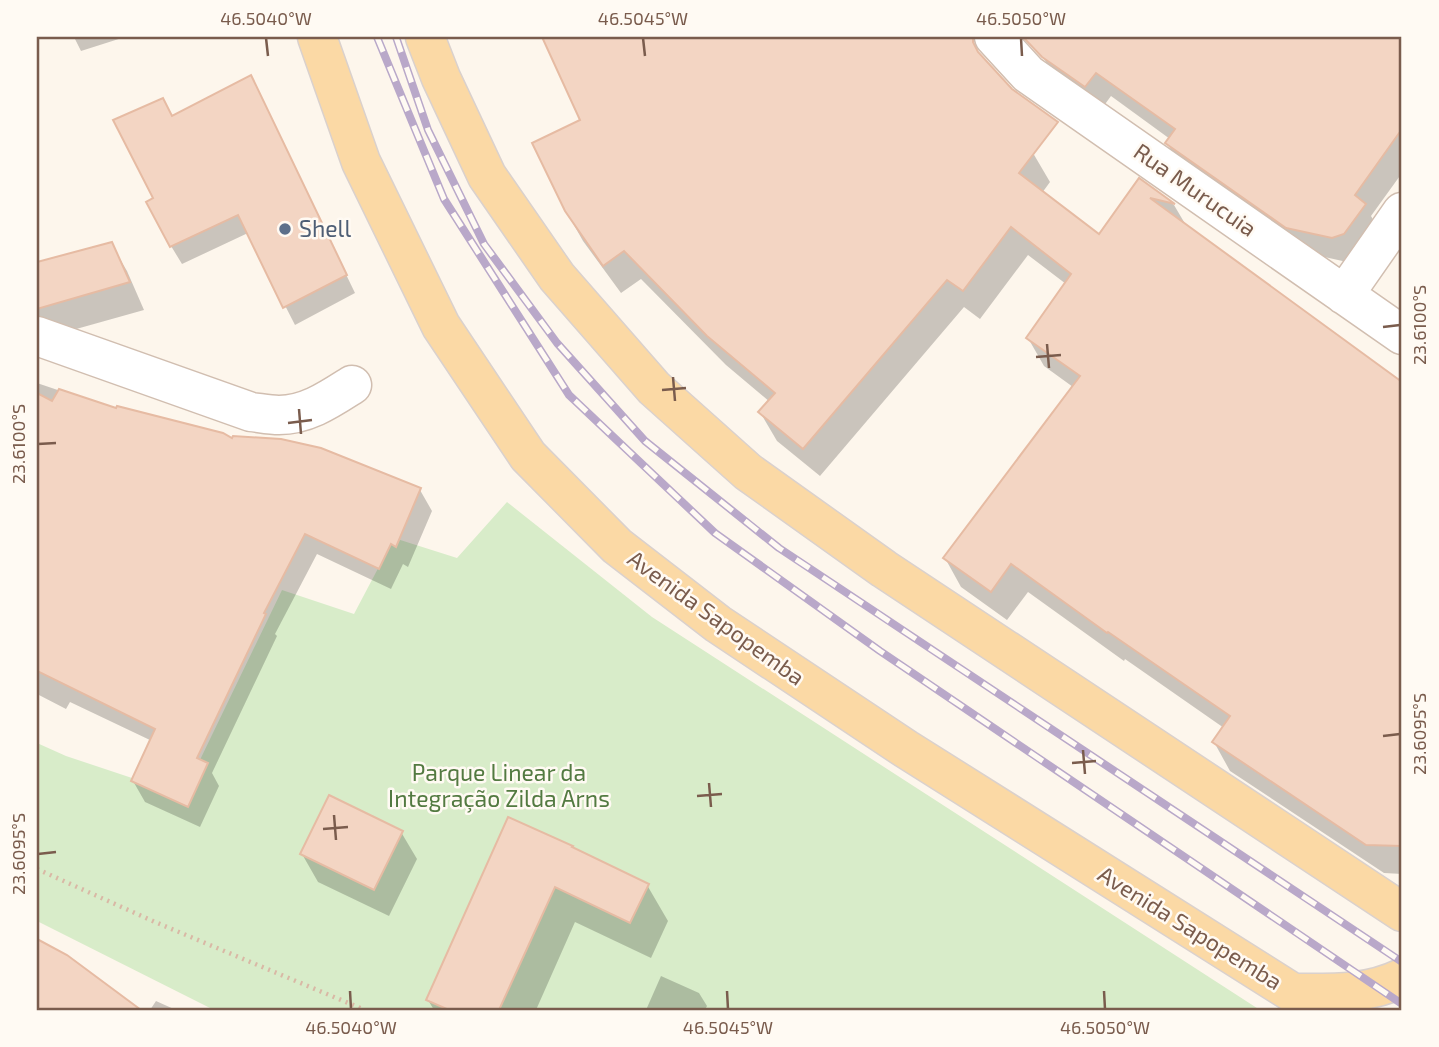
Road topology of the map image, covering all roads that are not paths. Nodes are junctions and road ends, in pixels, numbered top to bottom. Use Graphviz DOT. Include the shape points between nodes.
graph roads {
  1 [pos="317,37"];
  2 [pos="425,37"];
  3 [pos="995,37"];
  4 [pos="1402,212"];
  5 [pos="1344,295"];
  6 [pos="37,335"];
  7 [pos="1402,335"];
  8 [pos="352,385"];
  9 [pos="1402,912"];
  10 [pos="1402,978"];
  11 [pos="1306,1002"];
  1 -- 11 [label="main road, Avenida Sapopemba" via="361,162 441,327 528,456 617,546 718,624 906,749"];
  2 -- 9 [label="main road" via="487,176 557,277 654,388 748,471 884,569"];
  3 -- 5 [label="street, Rua Murucuia" via="1028,74"];
  4 -- 5 [label="street"];
  5 -- 7 [label="street, Rua Murucuia"];
  6 -- 8 [label="street" via="251,412 280,415 305,411"];
  10 -- 11 [label="main road" via="1369,990"];
}
